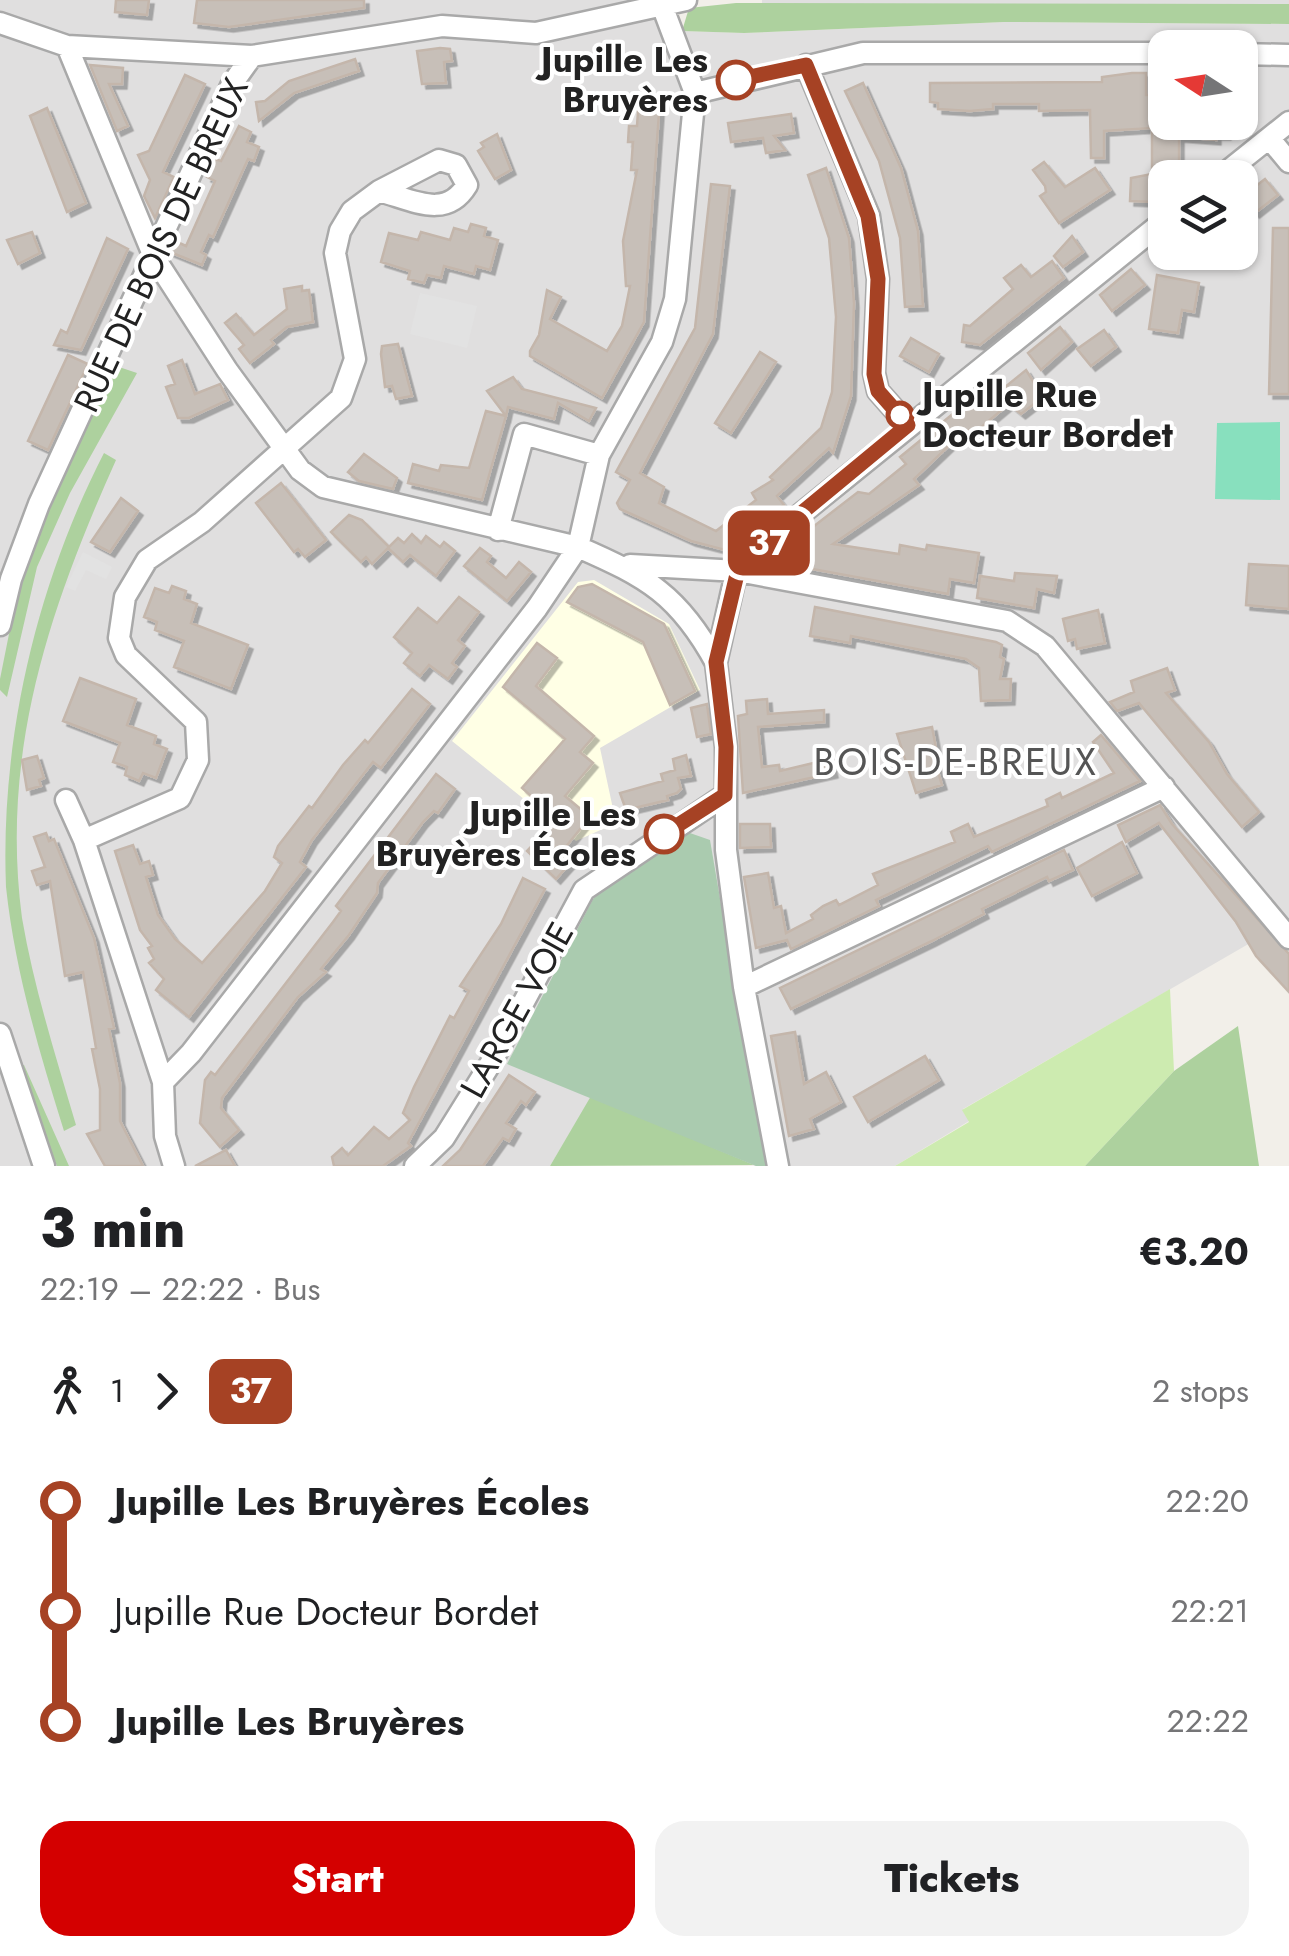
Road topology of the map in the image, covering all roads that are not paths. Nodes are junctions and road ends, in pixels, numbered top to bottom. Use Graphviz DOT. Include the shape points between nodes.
graph roads {
  1 [pos="686,0"];
  2 [pos="661,3"];
  3 [pos="0,23"];
  4 [pos="67,46"];
  5 [pos="1148,53"];
  6 [pos="1258,54"];
  7 [pos="1289,54"];
  8 [pos="252,56"];
  9 [pos="806,65"];
  10 [pos="696,93"];
  11 [pos="1289,122"];
  12 [pos="1269,138"];
  13 [pos="1241,160"];
  14 [pos="1289,162"];
  15 [pos="379,192"];
  16 [pos="1148,234"];
  17 [pos="154,257"];
  18 [pos="908,425"];
  19 [pos="287,447"];
  20 [pos="600,455"];
  21 [pos="498,530"];
  22 [pos="578,548"];
  23 [pos="615,563"];
  24 [pos="738,570"];
  25 [pos="6,578"];
  26 [pos="0,625"];
  27 [pos="716,662"];
  28 [pos="1164,787"];
  29 [pos="725,795"];
  30 [pos="66,800"];
  31 [pos="84,840"];
  32 [pos="1289,938"];
  33 [pos="744,987"];
  34 [pos="0,1034"];
  35 [pos="163,1082"];
  36 [pos="44,1166"];
  37 [pos="174,1166"];
  38 [pos="415,1166"];
  39 [pos="778,1166"];
  1 -- 2 [label="street, RUE DE BOIS DE BREUX"];
  2 -- 8 [label="street, RUE DE BOIS DE BREUX" via="536,34 442,26"];
  2 -- 10 [label="street"];
  3 -- 4 [label="street"];
  4 -- 8 [label="street"];
  4 -- 17 [label="street"];
  5 -- 9 [label="street" via="863,53"];
  6 -- 7 [label="street"];
  8 -- 17 [label="street, RUE DE BOIS DE BREUX" via="232,84"];
  9 -- 10 [label="street"];
  9 -- 18 [label="street" via="868,216 878,279 878,391"];
  10 -- 20 [label="street" via="675,299 662,342"];
  11 -- 12 [label="street"];
  12 -- 13 [label="street"];
  12 -- 14 [label="street"];
  15 -- 19 [label="street" via="352,212 335,253 355,358 346,385 341,398"];
  16 -- 18 [label="street"];
  17 -- 19 [label="street"];
  17 -- 25 [label="street, RUE DE BOIS DE BREUX"];
  18 -- 24 [label="street" via="770,539 752,542"];
  19 -- 21 [label="street" via="300,470 323,487"];
  19 -- 31 [label="street" via="135,574 118,618 119,638 126,654 196,722 198,760 180,798"];
  20 -- 21 [label="street" via="524,434"];
  20 -- 22 [label="street"];
  21 -- 22 [label="street"];
  22 -- 23 [label="street"];
  22 -- 35 [label="street"];
  23 -- 24 [label="street"];
  23 -- 27 [label="street" via="664,591"];
  24 -- 27 [label="street"];
  24 -- 28 [label="street" via="1007,620 1045,646"];
  25 -- 26 [label="street, RUE DE BOIS DE BREUX"];
  27 -- 29 [label="street"];
  28 -- 32 [label="street"];
  28 -- 33 [label="street"];
  29 -- 33 [label="street"];
  29 -- 38 [label="street, LARGE VOIE" via="584,890 492,1060 444,1138"];
  30 -- 31 [label="street"];
  31 -- 35 [label="street"];
  33 -- 39 [label="street"];
  34 -- 36 [label="street"];
  35 -- 37 [label="street" via="165,1136"];
}
